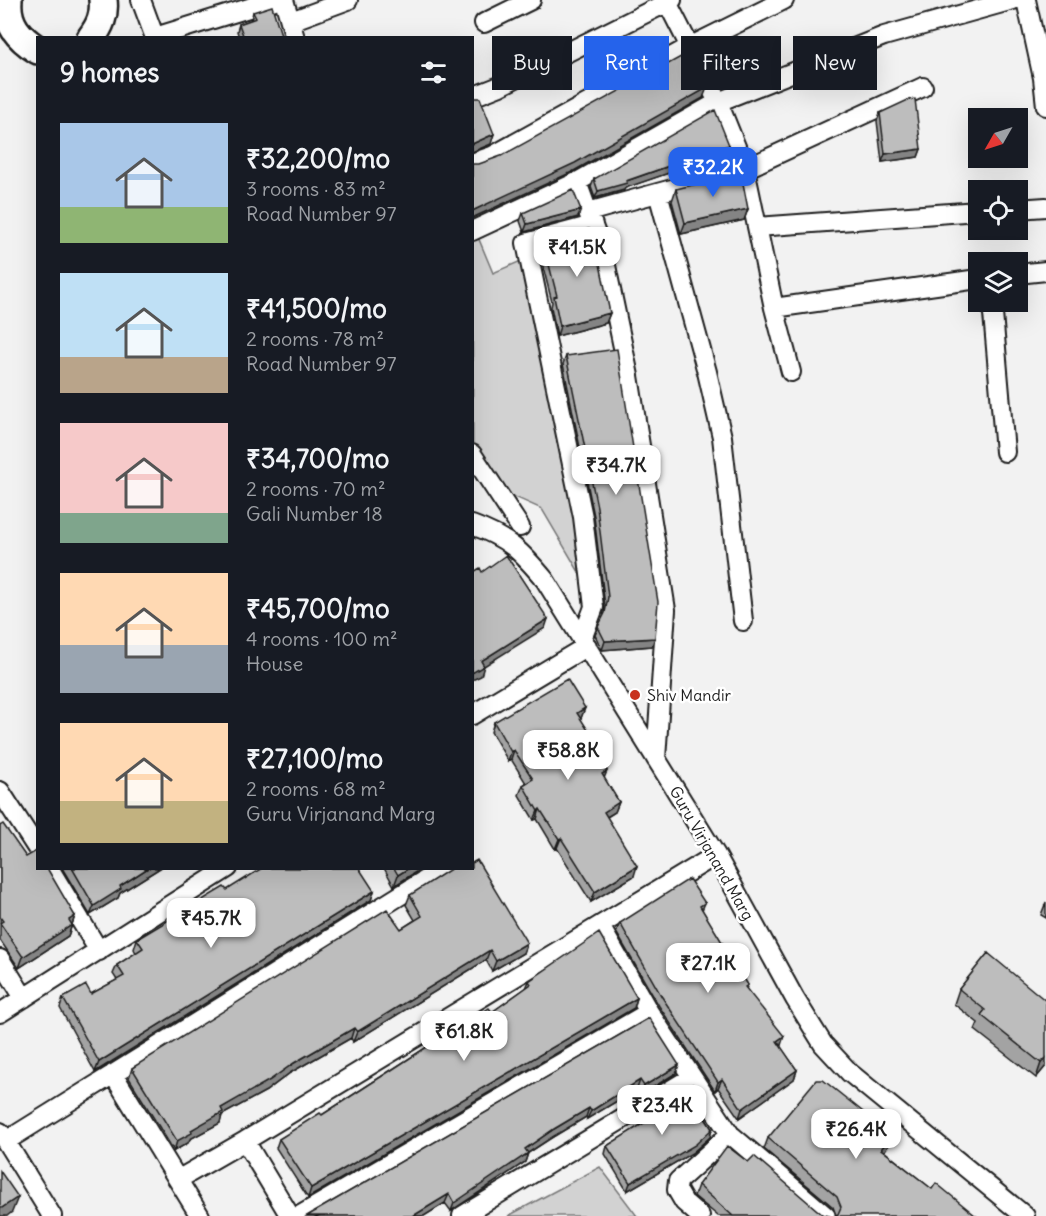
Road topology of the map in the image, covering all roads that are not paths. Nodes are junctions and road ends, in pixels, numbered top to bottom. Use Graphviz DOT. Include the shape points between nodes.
graph roads {
  1 [pos="8,0"];
  2 [pos="103,0"];
  3 [pos="141,0"];
  4 [pos="275,0"];
  5 [pos="284,0"];
  6 [pos="348,0"];
  7 [pos="531,0"];
  8 [pos="784,0"];
  9 [pos="1013,0"];
  10 [pos="1026,0"];
  11 [pos="668,1"];
  12 [pos="484,23"];
  13 [pos="293,29"];
  14 [pos="94,36"];
  15 [pos="155,36"];
  16 [pos="158,36"];
  17 [pos="684,36"];
  18 [pos="711,36"];
  19 [pos="19,45"];
  20 [pos="681,51"];
  21 [pos="923,87"];
  22 [pos="712,90"];
  23 [pos="474,96"];
  24 [pos="718,102"];
  25 [pos="1046,106"];
  26 [pos="474,162"];
  27 [pos="745,169"];
  28 [pos="577,182"];
  29 [pos="658,193"];
  30 [pos="1046,207"];
  31 [pos="1028,208"];
  32 [pos="968,212"];
  33 [pos="590,219"];
  34 [pos="757,227"];
  35 [pos="474,230"];
  36 [pos="1046,271"];
  37 [pos="1028,273"];
  38 [pos="968,280"];
  39 [pos="774,308"];
  40 [pos="993,312"];
  41 [pos="791,372"];
  42 [pos="1005,452"];
  43 [pos="474,457"];
  44 [pos="474,526"];
  45 [pos="520,527"];
  46 [pos="743,621"];
  47 [pos="584,643"];
  48 [pos="474,714"];
  49 [pos="656,759"];
  50 [pos="0,791"];
  51 [pos="36,847"];
  52 [pos="716,855"];
  53 [pos="49,870"];
  54 [pos="225,870"];
  55 [pos="441,870"];
  56 [pos="600,926"];
  57 [pos="99,951"];
  58 [pos="0,959"];
  59 [pos="24,998"];
  60 [pos="649,1012"];
  61 [pos="0,1013"];
  62 [pos="113,1074"];
  63 [pos="692,1077"];
  64 [pos="730,1134"];
  65 [pos="3,1137"];
  66 [pos="245,1141"];
  67 [pos="179,1179"];
  68 [pos="52,1216"];
  69 [pos="200,1216"];
  70 [pos="290,1216"];
  71 [pos="299,1216"];
  72 [pos="462,1216"];
  73 [pos="699,1216"];
  74 [pos="826,1216"];
  75 [pos="1023,1216"];
  1 -- 19 [label="street" via="10,22"];
  2 -- 14 [label="street" via="100,26"];
  3 -- 15 [label="street"];
  4 -- 16 [label="street"];
  5 -- 13 [label="street"];
  6 -- 13 [label="street"];
  7 -- 12 [label="street"];
  8 -- 18 [label="street"];
  9 -- 24 [label="street" via="884,36"];
  10 -- 25 [label="street"];
  11 -- 17 [label="street"];
  11 -- 23 [label="street"];
  20 -- 26 [label="street"];
  21 -- 27 [label="street"];
  22 -- 24 [label="street"];
  24 -- 27 [label="street"];
  24 -- 28 [label="street"];
  27 -- 29 [label="street"];
  27 -- 34 [label="street"];
  28 -- 33 [label="street"];
  28 -- 35 [label="street"];
  29 -- 33 [label="street"];
  29 -- 46 [label="street" via="722,437"];
  30 -- 31 [label="street"];
  32 -- 34 [label="street"];
  33 -- 47 [label="street" via="526,243 583,517 594,607"];
  33 -- 49 [label="street" via="604,256 629,376 666,610"];
  34 -- 39 [label="street"];
  36 -- 37 [label="street"];
  38 -- 39 [label="street"];
  39 -- 41 [label="street"];
  40 -- 42 [label="street"];
  43 -- 45 [label="street"];
  44 -- 47 [label="street, Guru Virjanand Marg" via="495,533 521,551 545,580"];
  47 -- 48 [label="street"];
  47 -- 49 [label="street, Guru Virjanand Marg"];
  49 -- 52 [label="street, Guru Virjanand Marg"];
  50 -- 51 [label="street"];
  52 -- 56 [label="street"];
  52 -- 75 [label="street, Guru Virjanand Marg" via="823,1044 850,1073"];
  53 -- 57 [label="street"];
  54 -- 57 [label="street"];
  55 -- 62 [label="street"];
  56 -- 60 [label="street"];
  56 -- 66 [label="street"];
  57 -- 59 [label="street"];
  58 -- 59 [label="street"];
  59 -- 61 [label="street"];
  60 -- 63 [label="street"];
  60 -- 71 [label="street"];
  62 -- 65 [label="street"];
  62 -- 67 [label="street"];
  63 -- 64 [label="street"];
  63 -- 72 [label="street"];
  64 -- 73 [label="street" via="678,1181 677,1190 684,1202"];
  64 -- 74 [label="street"];
  65 -- 68 [label="street"];
  66 -- 67 [label="street"];
  66 -- 70 [label="street"];
  67 -- 69 [label="street"];
}
